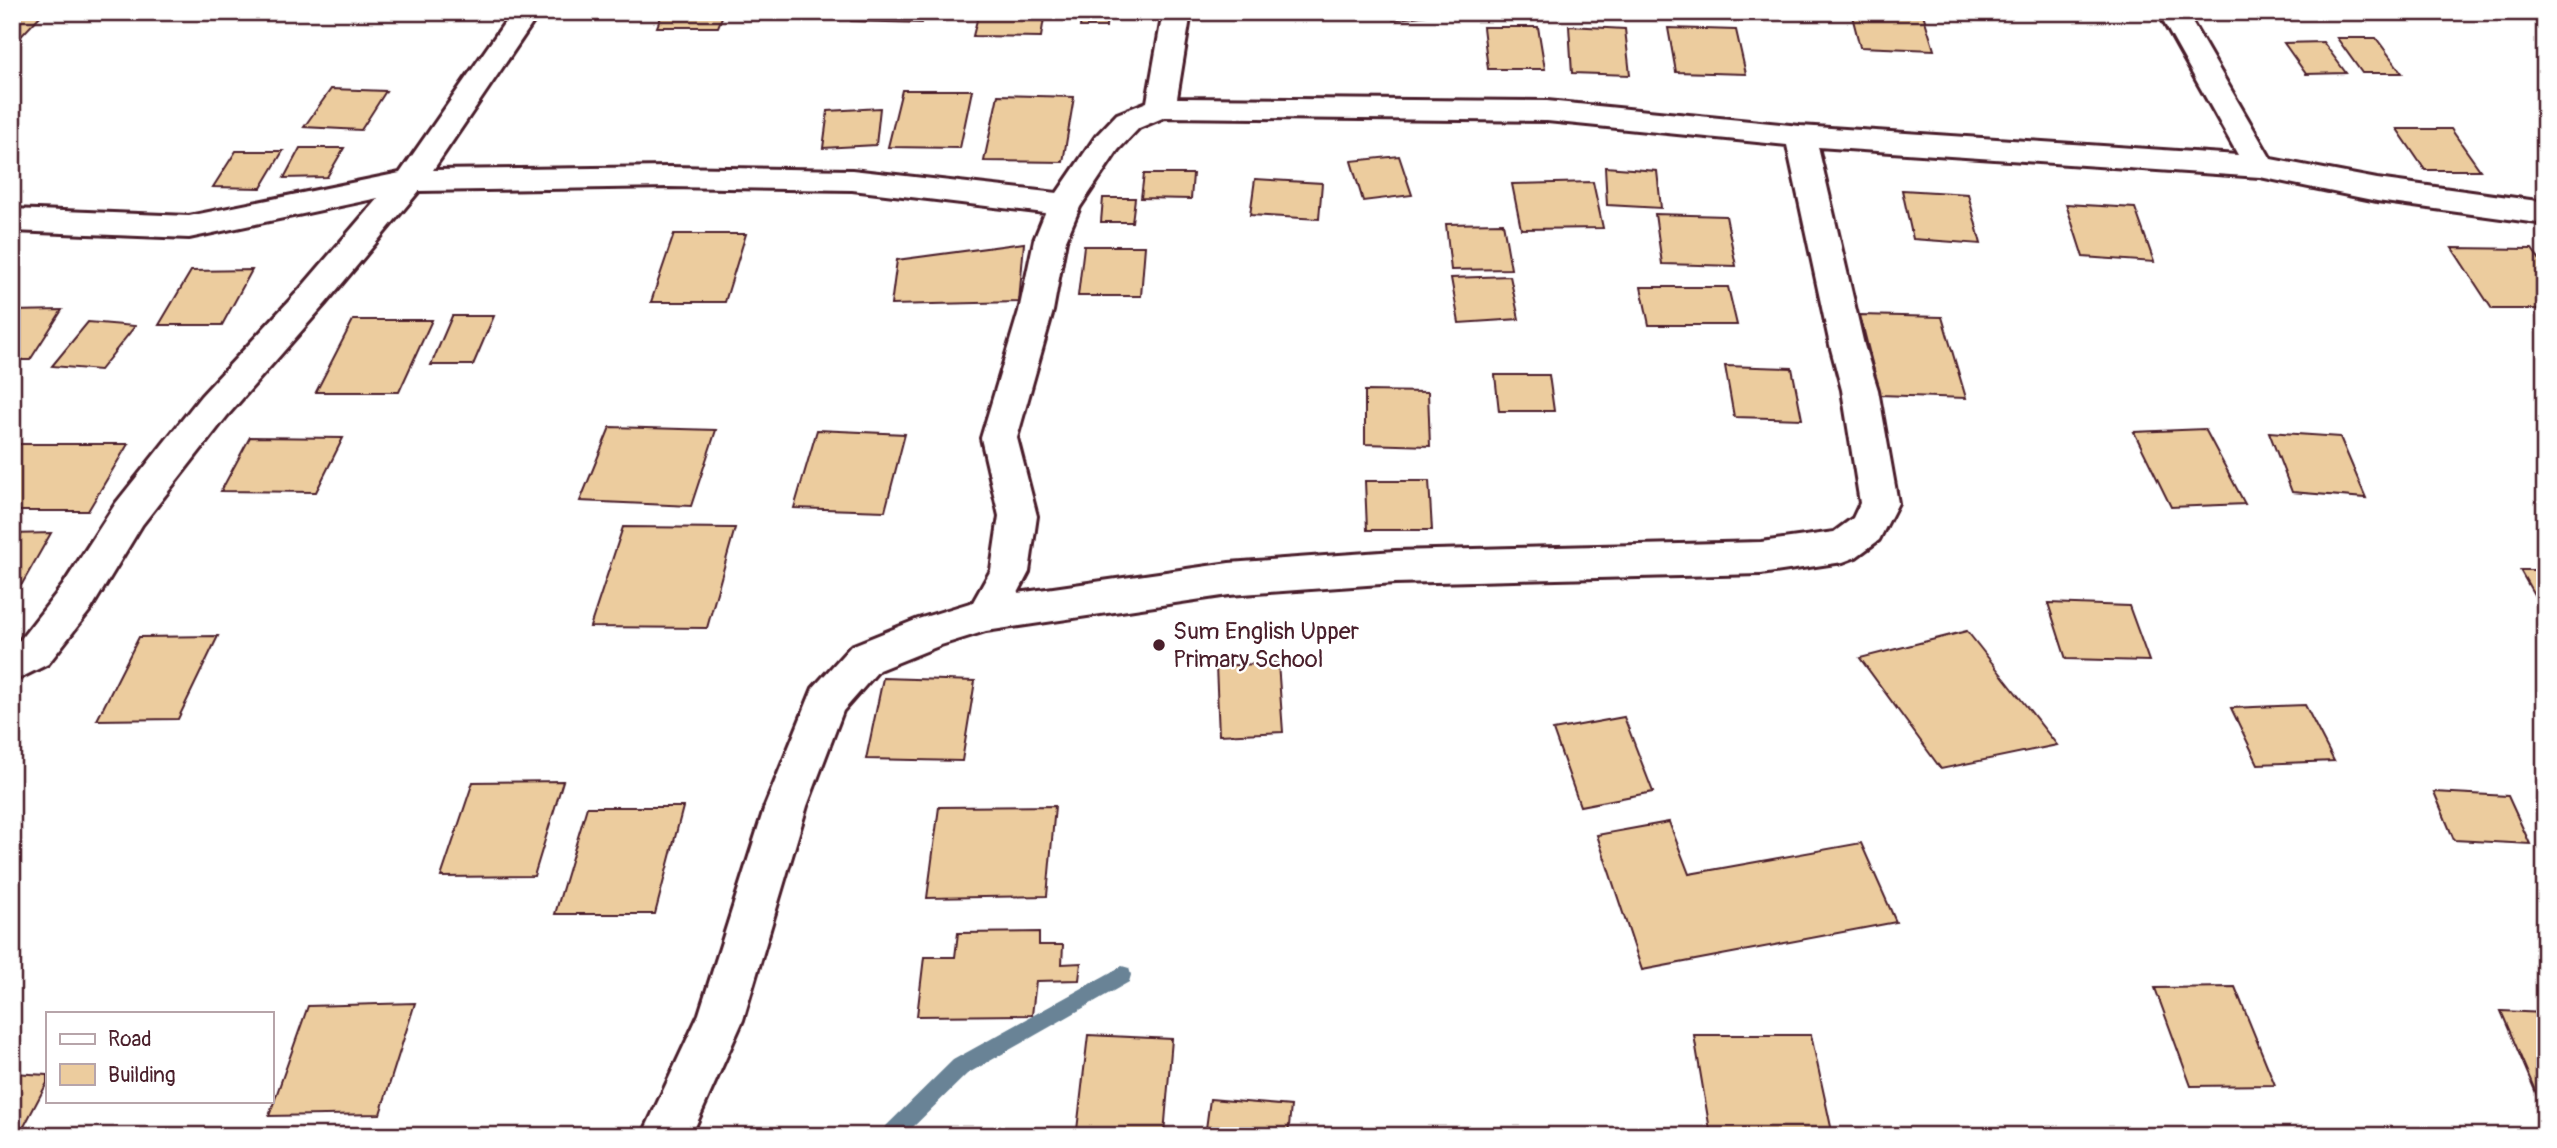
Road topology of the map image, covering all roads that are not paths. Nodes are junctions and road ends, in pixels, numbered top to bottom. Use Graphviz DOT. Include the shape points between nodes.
graph roads {
  1 [pos="526,12"];
  2 [pos="1177,12"];
  3 [pos="2172,12"];
  4 [pos="1161,107"];
  5 [pos="1800,136"];
  6 [pos="2260,167"];
  7 [pos="410,181"];
  8 [pos="1065,205"];
  9 [pos="2545,213"];
  10 [pos="12,220"];
  11 [pos="986,614"];
  12 [pos="12,665"];
  13 [pos="666,1136"];
  1 -- 7 [label="street"];
  2 -- 4 [label="street"];
  3 -- 6 [label="street"];
  4 -- 5 [label="street" via="1547,111"];
  4 -- 8 [label="street" via="1128,121"];
  5 -- 6 [label="street"];
  5 -- 11 [label="street" via="1860,390 1879,503 1866,529 1843,546 1761,558 1395,567 1229,579"];
  6 -- 9 [label="street" via="2377,190"];
  7 -- 8 [label="street" via="852,180"];
  7 -- 10 [label="street" via="189,227"];
  7 -- 12 [label="street" via="205,417 129,514 77,597 34,652"];
  8 -- 11 [label="street" via="1050,240 1036,311 999,438 1018,516 1010,572"];
  11 -- 13 [label="street" via="865,658 827,702 786,806 720,1020"];
}
